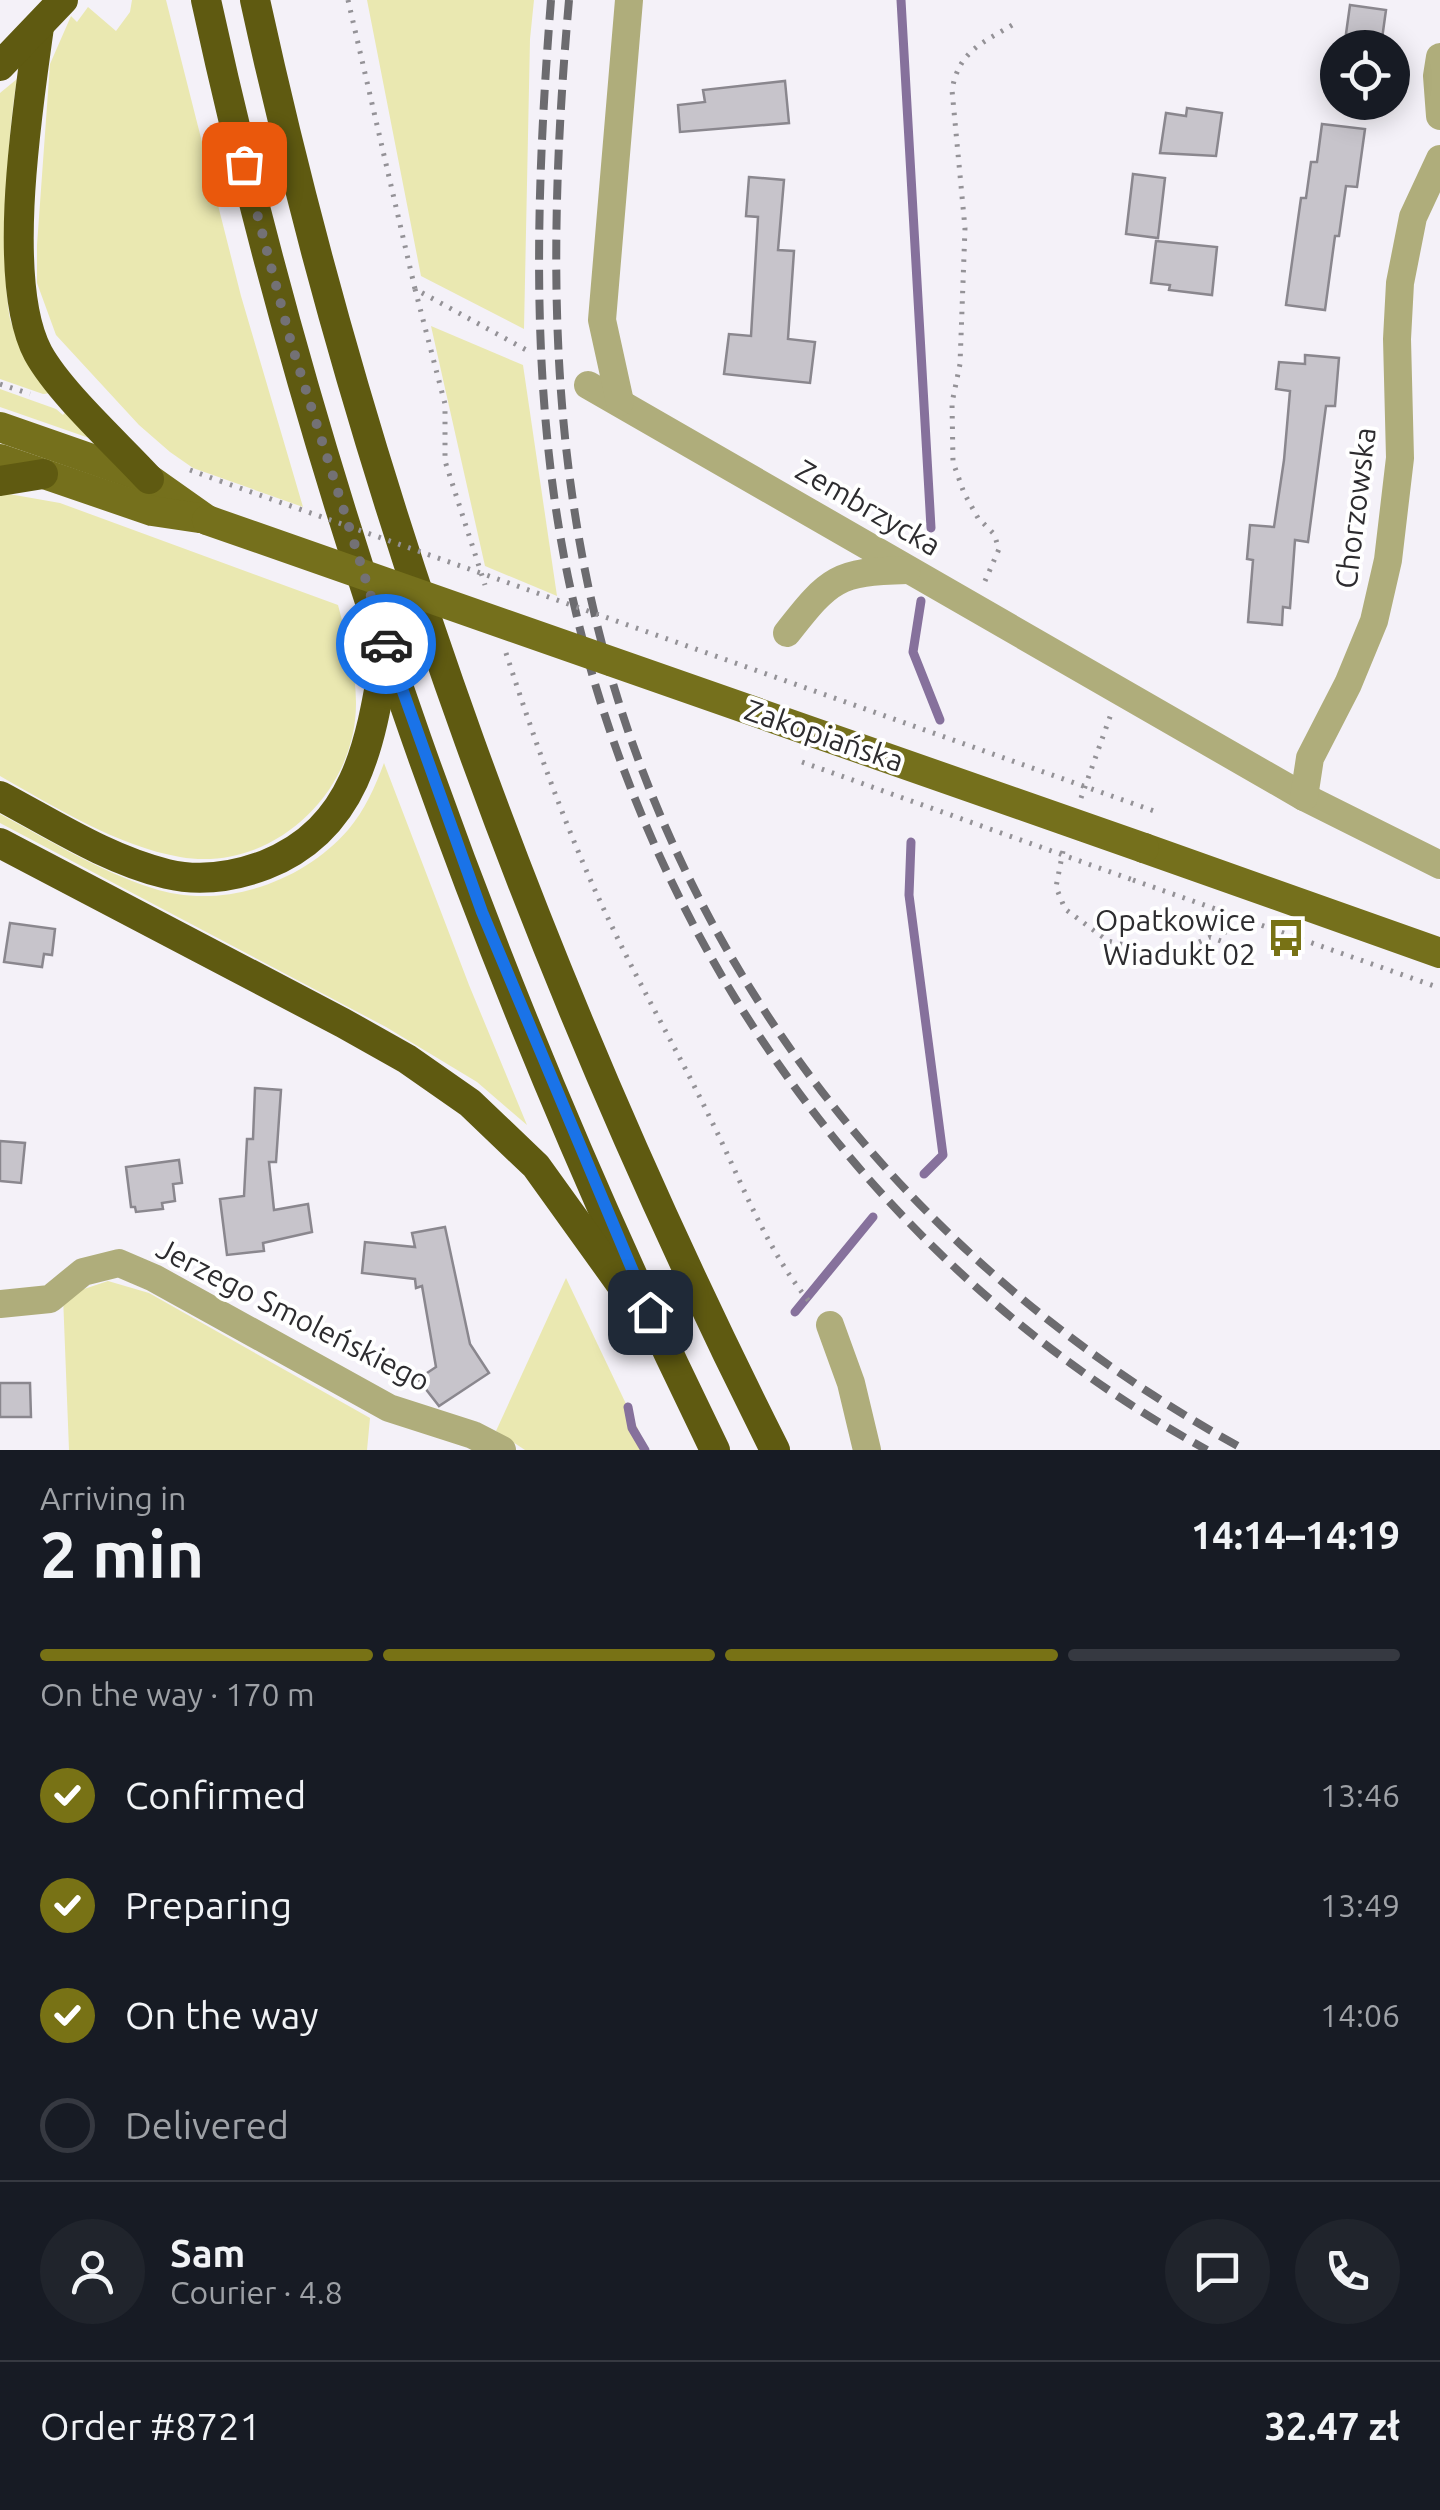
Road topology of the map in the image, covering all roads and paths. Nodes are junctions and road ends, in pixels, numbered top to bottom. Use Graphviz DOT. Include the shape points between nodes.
graph roads {
  1 [pos="63,0"];
  2 [pos="206,0"];
  3 [pos="256,0"];
  4 [pos="348,0"];
  5 [pos="629,0"];
  6 [pos="1014,24"];
  7 [pos="40,27"];
  8 [pos="1440,57"];
  9 [pos="0,66"];
  10 [pos="1440,116"];
  11 [pos="1440,160"];
  12 [pos="415,288"];
  13 [pos="530,352"];
  14 [pos="588,385"];
  15 [pos="620,402"];
  16 [pos="0,427"];
  17 [pos="0,458"];
  18 [pos="44,474"];
  19 [pos="208,476"];
  20 [pos="149,479"];
  21 [pos="0,481"];
  22 [pos="207,520"];
  23 [pos="909,570"];
  24 [pos="485,586"];
  25 [pos="970,604"];
  26 [pos="787,633"];
  27 [pos="502,639"];
  28 [pos="387,647"];
  29 [pos="0,796"];
  30 [pos="1304,797"];
  31 [pos="1157,812"];
  32 [pos="0,843"];
  33 [pos="1440,865"];
  34 [pos="1133,880"];
  35 [pos="1232,915"];
  36 [pos="1440,953"];
  37 [pos="1169,956"];
  38 [pos="1440,988"];
  39 [pos="0,1304"];
  40 [pos="830,1325"];
  41 [pos="661,1341"];
  42 [pos="502,1450"];
  43 [pos="715,1450"];
  44 [pos="775,1450"];
  45 [pos="868,1450"];
  1 -- 7 [label="highway"];
  2 -- 28 [label="highway" via="292,346"];
  3 -- 44 [label="highway" via="338,331 506,841 669,1233"];
  4 -- 12 [label="path"];
  5 -- 15 [label="street" via="602,320"];
  6 -- 25 [label="path" via="970,52 956,67 952,90 965,228 952,448 964,493 999,549"];
  7 -- 9 [label="highway"];
  7 -- 20 [label="highway" via="18,265 24,309 38,352"];
  8 -- 10 [label="street"];
  11 -- 30 [label="street, Chorzowska" via="1414,217 1400,284 1400,458 1388,560 1374,622 1310,758"];
  12 -- 13 [label="path"];
  12 -- 24 [label="path" via="445,404 445,461"];
  14 -- 15 [label="street, Zembrzycka"];
  15 -- 23 [label="street, Zembrzycka"];
  16 -- 20 [label="main road, Zakopiańska"];
  17 -- 18 [label="main road, Zakopiańska"];
  18 -- 21 [label="highway"];
  18 -- 22 [label="main road, Zakopiańska" via="152,511"];
  19 -- 31 [label="path, bridge"];
  20 -- 22 [label="main road, Zakopiańska"];
  22 -- 36 [label="main road, Zakopiańska, bridge"];
  23 -- 25 [label="street, Zembrzycka"];
  23 -- 26 [label="street" via="860,571 836,580"];
  25 -- 30 [label="street, Zembrzycka"];
  27 -- 40 [label="path" via="530,728 606,915 781,1263"];
  28 -- 29 [label="highway" via="377,704 346,800 319,833 267,864 228,876 170,874 123,858"];
  28 -- 41 [label="highway" via="504,967"];
  30 -- 33 [label="street, Zembrzycka"];
  32 -- 41 [label="highway" via="344,1023 470,1103 536,1166"];
  34 -- 35 [label="path"];
  35 -- 37 [label="path" via="1220,941 1210,937"];
  35 -- 38 [label="path"];
  39 -- 42 [label="street, Jerzego Smoleńskiego" via="50,1299 83,1272 119,1263 389,1408"];
  40 -- 45 [label="street"];
  41 -- 43 [label="highway"];
}
